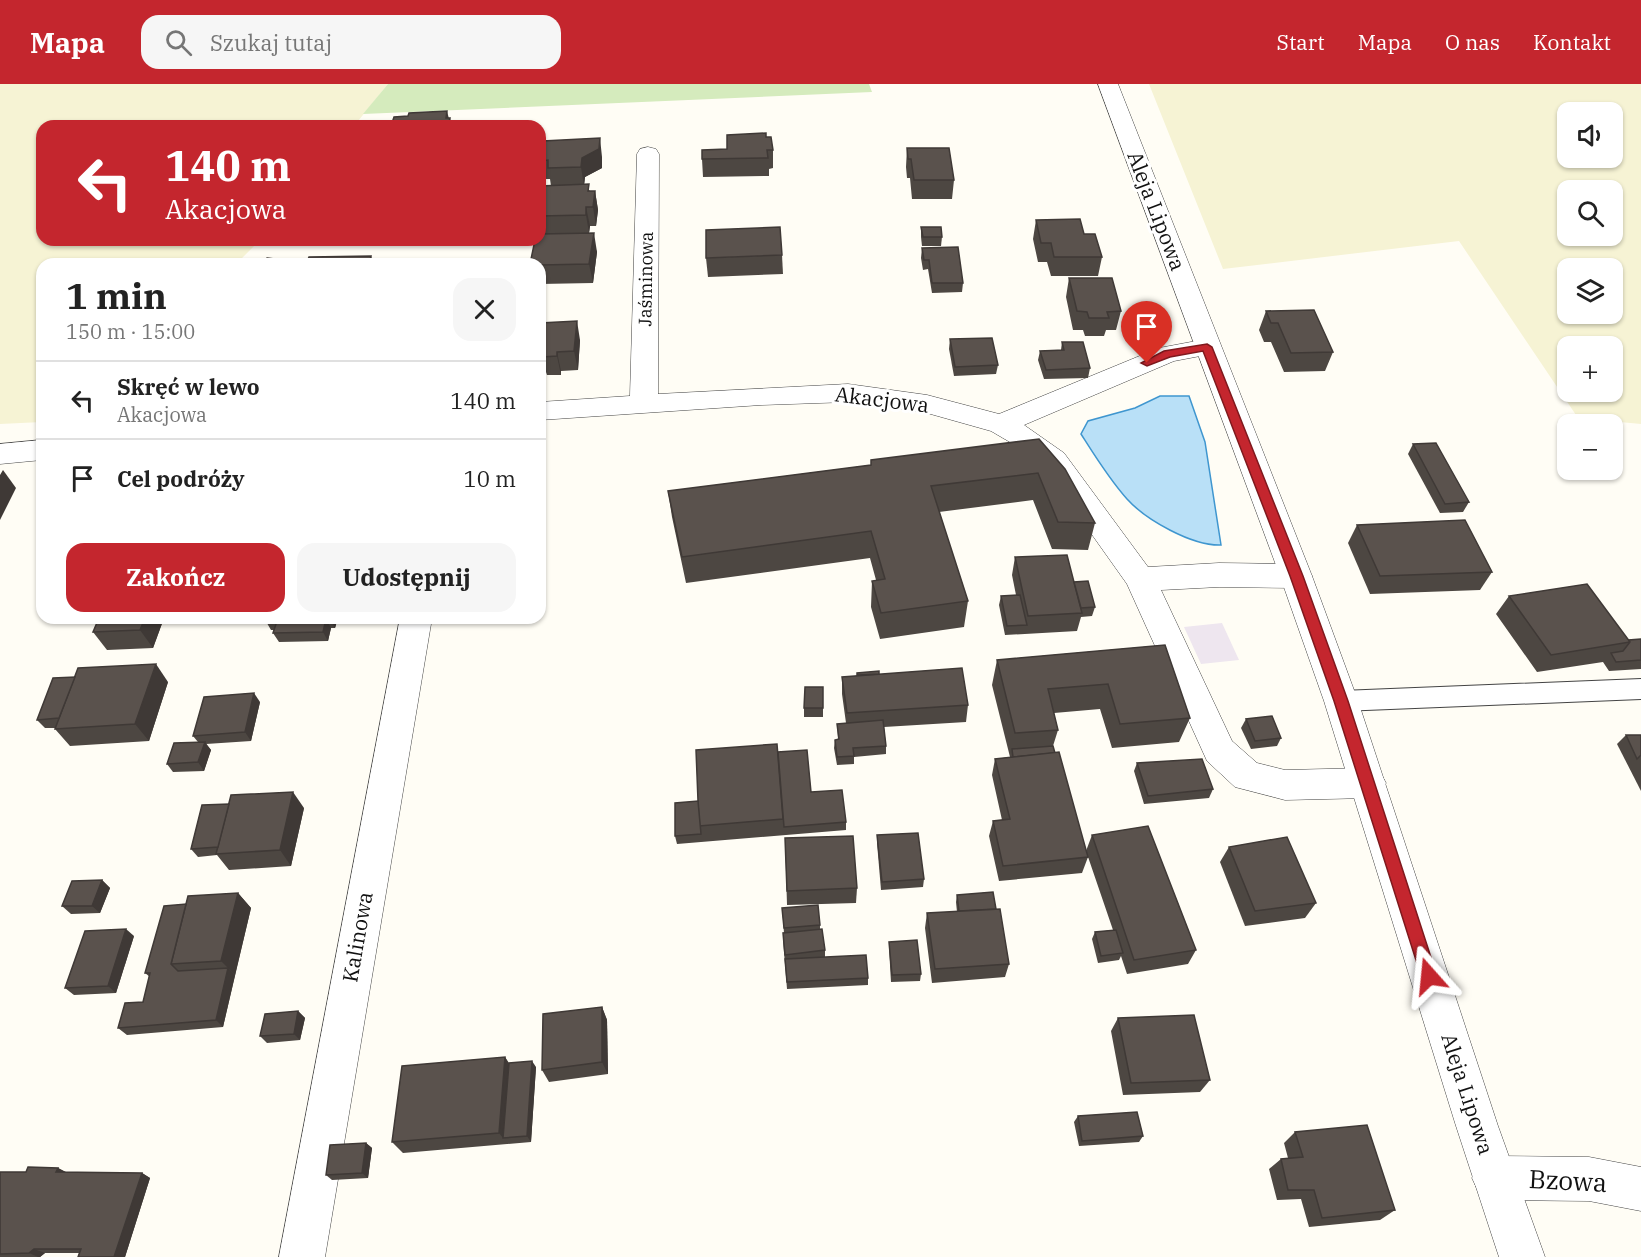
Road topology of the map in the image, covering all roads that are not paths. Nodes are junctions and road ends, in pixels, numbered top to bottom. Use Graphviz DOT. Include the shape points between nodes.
graph roads {
  1 [pos="1108,84"];
  2 [pos="648,154"];
  3 [pos="1207,347"];
  4 [pos="644,404"];
  5 [pos="546,411"];
  6 [pos="1002,424"];
  7 [pos="36,451"];
  8 [pos="0,454"];
  9 [pos="1296,576"];
  10 [pos="1140,579"];
  11 [pos="415,624"];
  12 [pos="1641,688"];
  13 [pos="1341,701"];
  14 [pos="1368,783"];
  15 [pos="1494,1178"];
  16 [pos="1641,1189"];
  17 [pos="302,1257"];
  18 [pos="1522,1257"];
  1 -- 3 [label="street, Aleja Lipowa"];
  2 -- 4 [label="street, Jaśminowa"];
  3 -- 6 [label="street" via="1168,354"];
  3 -- 9 [label="street, Aleja Lipowa"];
  4 -- 5 [label="street, Akacjowa"];
  4 -- 6 [label="street, Akacjowa" via="848,393 927,404"];
  6 -- 10 [label="street, Akacjowa" via="1054,460"];
  7 -- 8 [label="street"];
  9 -- 10 [label="street"];
  9 -- 13 [label="street, Aleja Lipowa"];
  10 -- 14 [label="street, Akacjowa" via="1219,751 1247,776 1285,784"];
  11 -- 17 [label="street, Kalinowa"];
  12 -- 13 [label="lane"];
  13 -- 14 [label="street, Aleja Lipowa"];
  14 -- 15 [label="street, Aleja Lipowa"];
  15 -- 16 [label="street, Bzowa" via="1589,1179"];
  15 -- 18 [label="street, Aleja Lipowa"];
}
